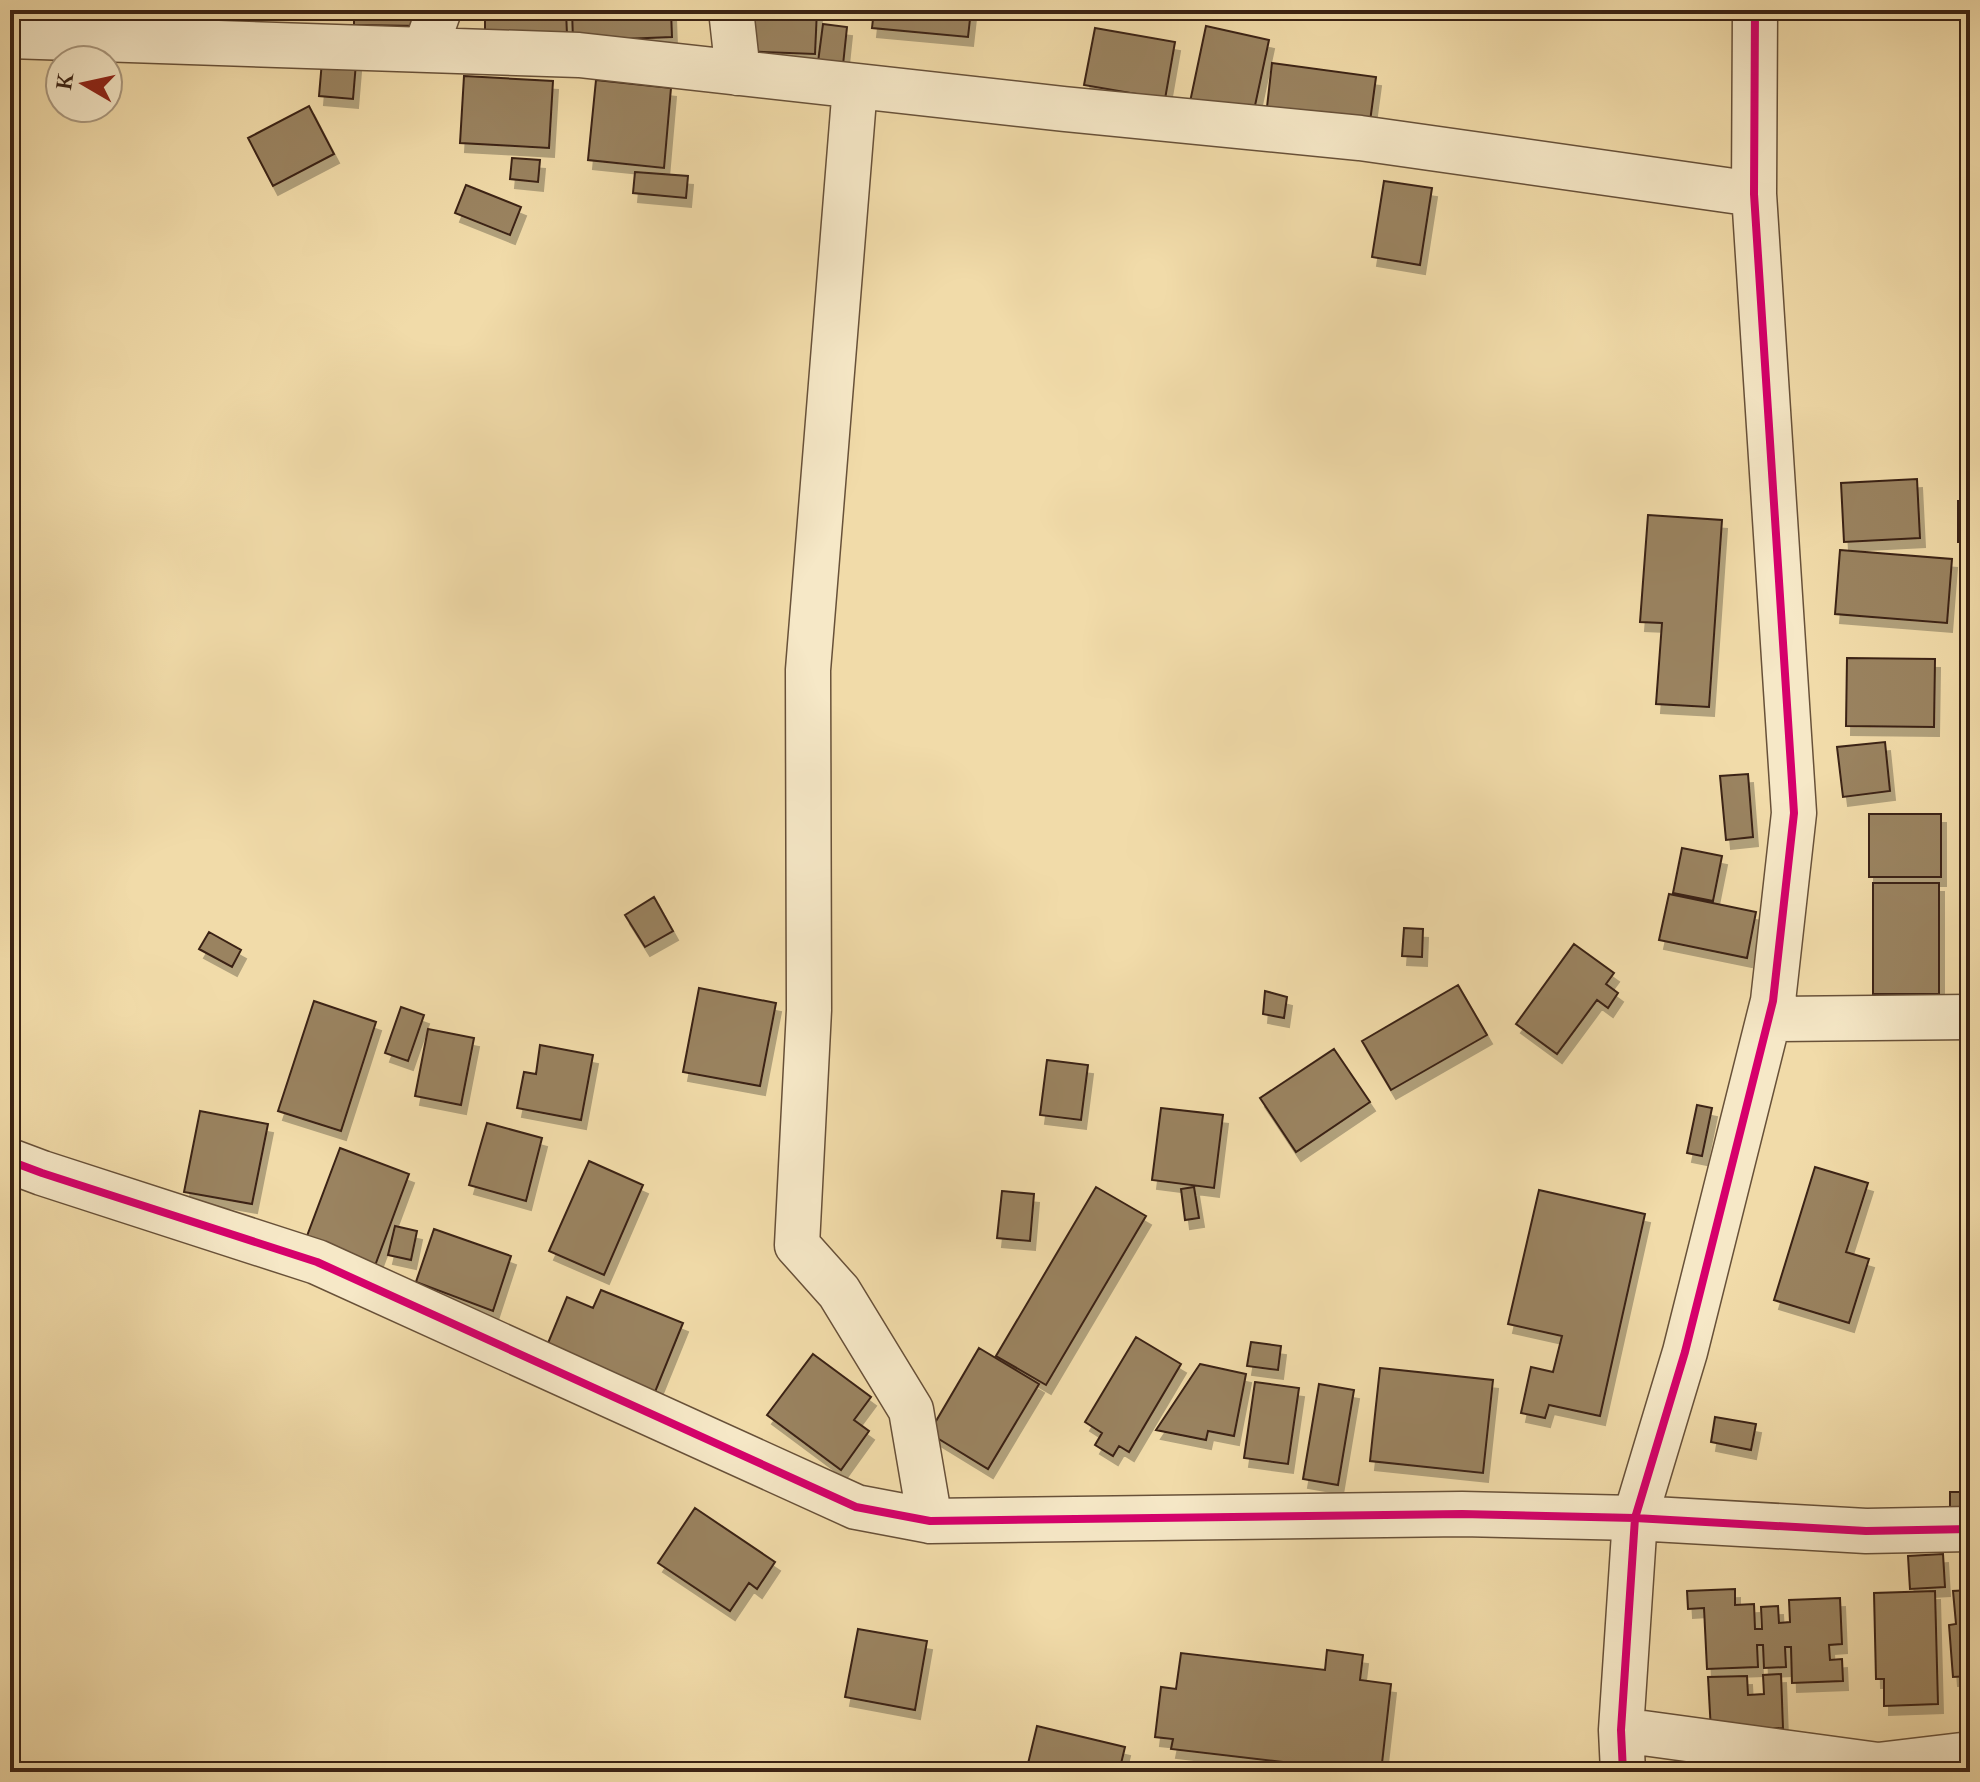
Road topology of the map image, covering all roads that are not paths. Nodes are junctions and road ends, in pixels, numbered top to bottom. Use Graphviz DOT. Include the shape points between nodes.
graph roads {
  1 [pos="731,10"];
  2 [pos="1755,10"];
  3 [pos="78,24"];
  4 [pos="432,30"];
  5 [pos="10,36"];
  6 [pos="738,73"];
  7 [pos="855,86"];
  8 [pos="1754,194"];
  9 [pos="1970,1017"];
  10 [pos="1769,1019"];
  11 [pos="10,1161"];
  12 [pos="1635,1518"];
  13 [pos="930,1521"];
  14 [pos="1970,1529"];
  15 [pos="1622,1751"];
  16 [pos="1970,1754"];
  17 [pos="1891,1768"];
  1 -- 6 [label="street"];
  2 -- 8 [label="street"];
  3 -- 4 [label="street"];
  3 -- 5 [label="street"];
  4 -- 6 [label="street" via="579,55"];
  6 -- 7 [label="street"];
  7 -- 8 [label="street" via="1360,138"];
  7 -- 13 [label="street" via="808,670 809,1010 797,1245 839,1292 911,1410"];
  8 -- 10 [label="street" via="1794,813"];
  9 -- 10 [label="street"];
  10 -- 12 [label="street" via="1685,1352"];
  11 -- 13 [label="street" via="317,1262 856,1507"];
  12 -- 13 [label="street" via="1462,1514"];
  12 -- 14 [label="street" via="1866,1531"];
  12 -- 15 [label="street"];
  15 -- 17 [label="street"];
  16 -- 17 [label="street"];
}
